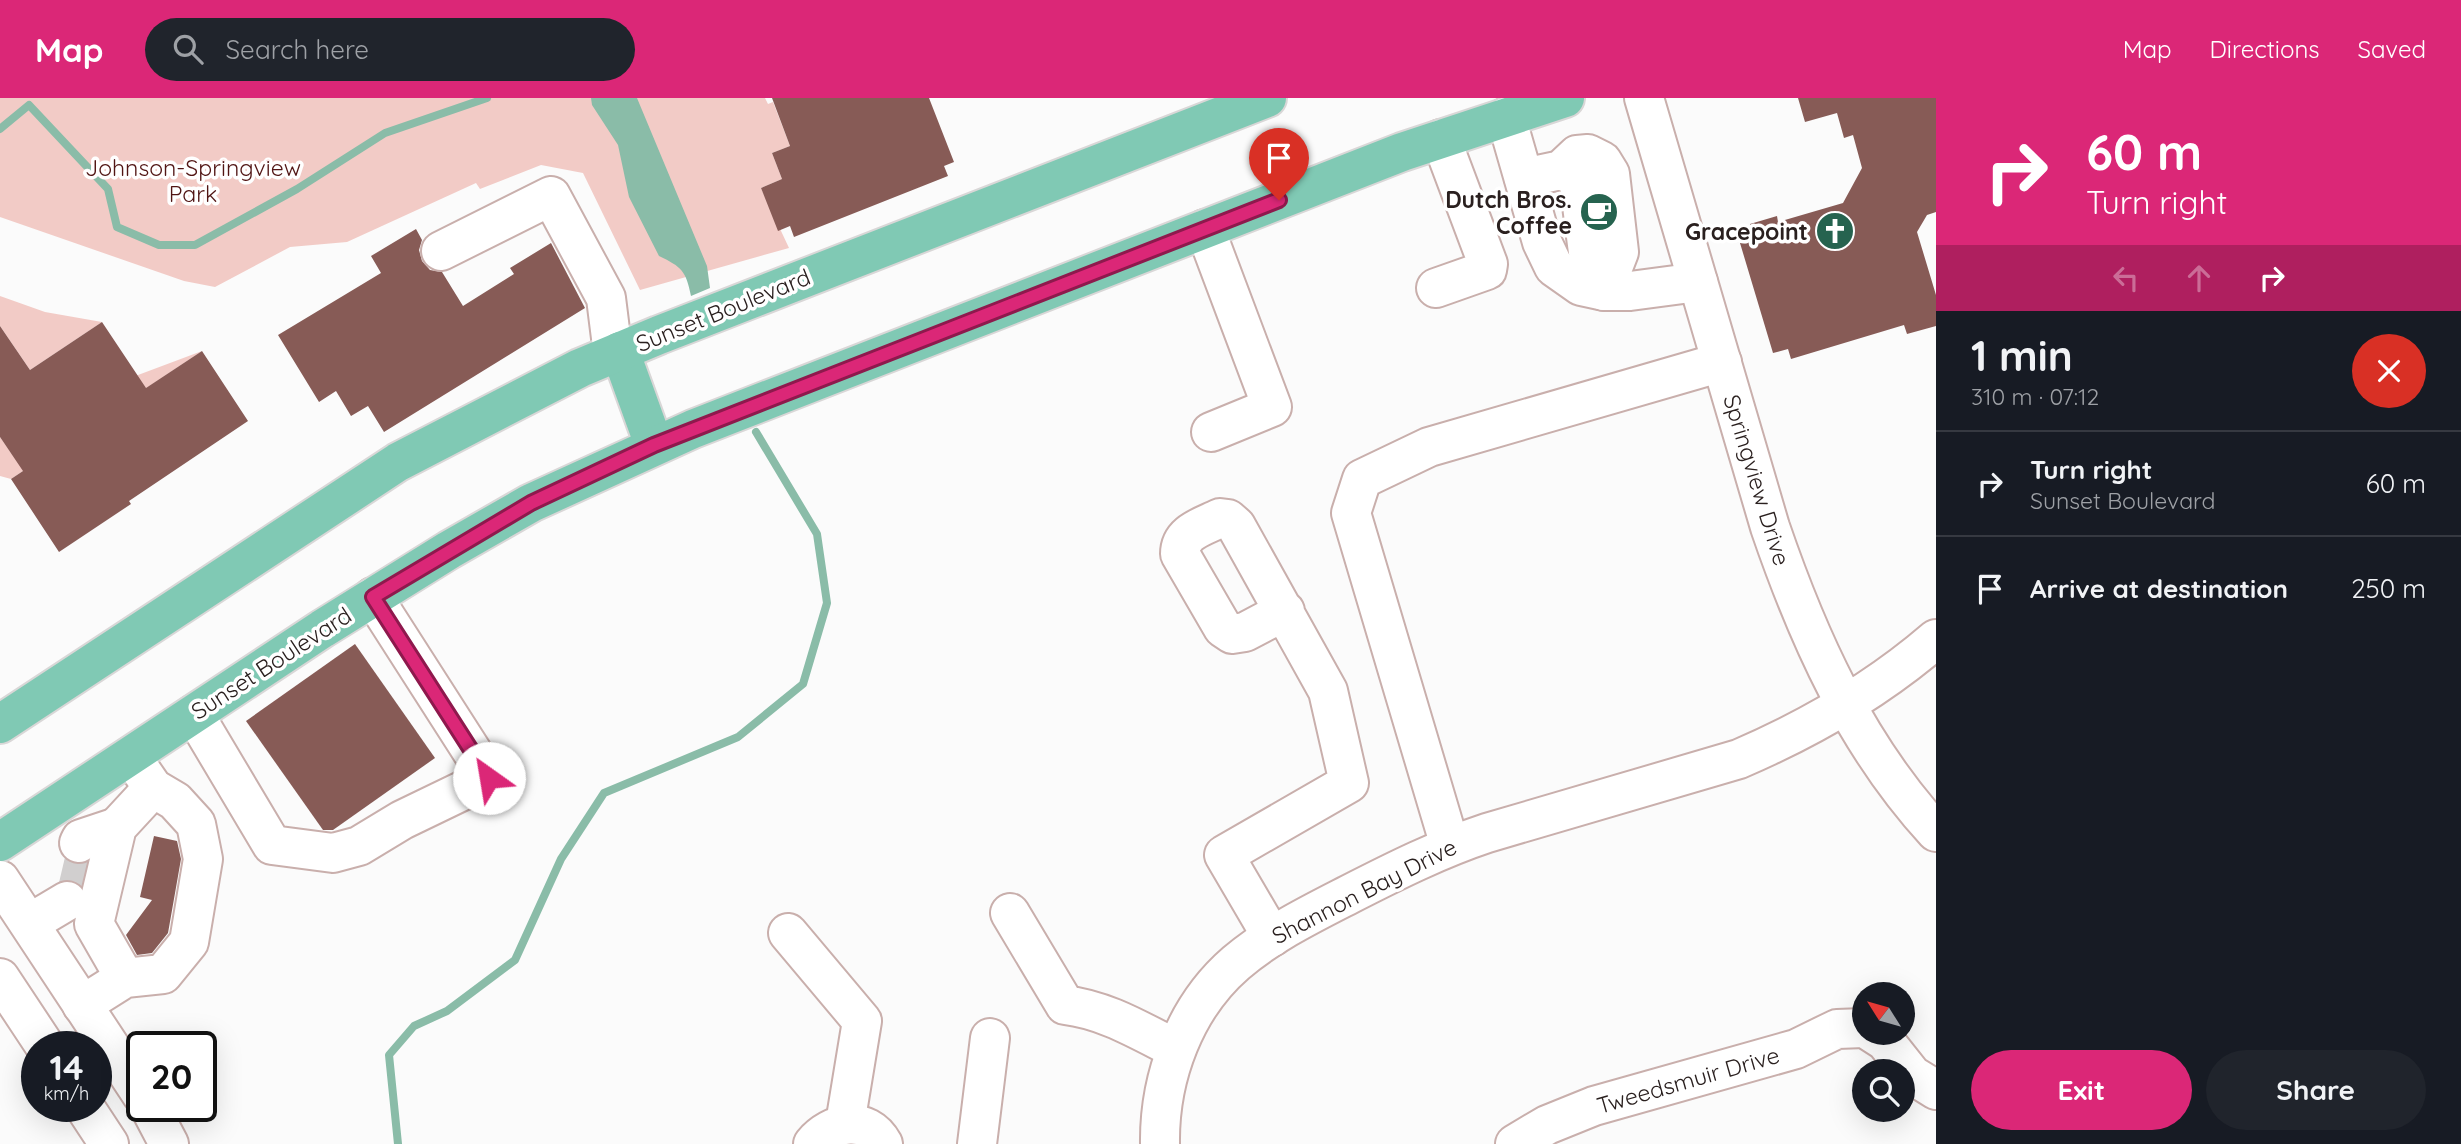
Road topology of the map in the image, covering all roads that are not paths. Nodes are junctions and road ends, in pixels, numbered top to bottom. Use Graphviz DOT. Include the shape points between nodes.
graph roads {
  1 [pos="1267,98"];
  2 [pos="1565,98"];
  3 [pos="1644,98"];
  4 [pos="1506,117"];
  5 [pos="1441,139"];
  6 [pos="1524,178"];
  7 [pos="1205,229"];
  8 [pos="441,251"];
  9 [pos="1698,282"];
  10 [pos="1436,288"];
  11 [pos="1604,291"];
  12 [pos="617,353"];
  13 [pos="1721,362"];
  14 [pos="1211,432"];
  15 [pos="654,445"];
  16 [pos="373,597"];
  17 [pos="1284,611"];
  18 [pos="1936,639"];
  19 [pos="1844,703"];
  20 [pos="194,714"];
  21 [pos="0,724"];
  22 [pos="131,756"];
  23 [pos="153,788"];
  24 [pos="117,827"];
  25 [pos="1936,832"];
  26 [pos="0,842"];
  27 [pos="1450,846"];
  28 [pos="0,880"];
  29 [pos="75,881"];
  30 [pos="1010,913"];
  31 [pos="30,923"];
  32 [pos="788,933"];
  33 [pos="1272,937"];
  34 [pos="0,978"];
  35 [pos="125,978"];
  36 [pos="82,1005"];
  37 [pos="11,1017"];
  38 [pos="1852,1029"];
  39 [pos="27,1031"];
  40 [pos="990,1038"];
  41 [pos="1888,1045"];
  42 [pos="1176,1049"];
  43 [pos="126,1071"];
  44 [pos="1936,1090"];
  45 [pos="95,1122"];
  46 [pos="157,1122"];
  47 [pos="845,1124"];
  48 [pos="109,1144"];
  49 [pos="169,1144"];
  50 [pos="813,1144"];
  51 [pos="883,1144"];
  52 [pos="977,1144"];
  53 [pos="1160,1144"];
  54 [pos="1515,1144"];
  1 -- 12 [label="main road, Sunset Boulevard"];
  2 -- 4 [label="main road, Sunset Boulevard"];
  3 -- 9 [label="street, Springview Drive"];
  4 -- 5 [label="main road, Sunset Boulevard"];
  4 -- 6 [label="street"];
  5 -- 7 [label="main road, Sunset Boulevard"];
  5 -- 10 [label="street" via="1488,264 1487,271"];
  6 -- 11 [label="street" via="1554,267 1581,286"];
  6 -- 11 [label="street" via="1560,170 1578,182 1589,260"];
  7 -- 14 [label="street" via="1272,407"];
  7 -- 15 [label="main road, Sunset Boulevard"];
  8 -- 12 [label="street" via="551,196 606,298"];
  9 -- 11 [label="street"];
  9 -- 13 [label="street, Springview Drive"];
  12 -- 15 [label="main road"];
  12 -- 21 [label="main road, Sunset Boulevard" via="398,463"];
  13 -- 19 [label="street, Springview Drive" via="1794,597"];
  13 -- 27 [label="street" via="1429,446 1362,479 1352,513"];
  15 -- 16 [label="main road, Sunset Boulevard" via="531,503"];
  16 -- 20 [label="main road, Sunset Boulevard"];
  16 -- 20 [label="street" via="489,778 359,846 333,853 272,845"];
  17 -- 33 [label="street" via="1328,691 1349,783 1224,855"];
  18 -- 19 [label="street, Shannon Bay Drive"];
  19 -- 25 [label="street, Springview Drive" via="1894,781"];
  19 -- 27 [label="street, Shannon Bay Drive" via="1739,759"];
  20 -- 22 [label="main road, Sunset Boulevard"];
  22 -- 23 [label="street"];
  22 -- 26 [label="main road, Sunset Boulevard"];
  23 -- 24 [label="street"];
  23 -- 35 [label="street" via="175,801 196,824 203,859 189,942 163,974"];
  24 -- 29 [label="street"];
  24 -- 29 [label="street" via="81,839"];
  27 -- 33 [label="street, Shannon Bay Drive"];
  28 -- 31 [label="street"];
  29 -- 31 [label="street"];
  29 -- 35 [label="street"];
  30 -- 42 [label="street" via="1065,1005 1105,1014"];
  31 -- 36 [label="street"];
  32 -- 47 [label="street" via="862,1021"];
  33 -- 42 [label="street, Shannon Bay Drive" via="1235,963 1207,995"];
  34 -- 37 [label="street"];
  35 -- 36 [label="street"];
  36 -- 43 [label="street"];
  37 -- 39 [label="street"];
  38 -- 54 [label="street, Tweedsmuir Drive" via="1594,1106"];
  40 -- 52 [label="street"];
  41 -- 44 [label="street" via="1912,1075"];
  42 -- 53 [label="street, Shannon Bay Drive" via="1166,1082"];
  45 -- 48 [label="street"];
  46 -- 49 [label="street"];
  47 -- 50 [label="street" via="822,1133"];
  47 -- 51 [label="street" via="868,1129"];
}
